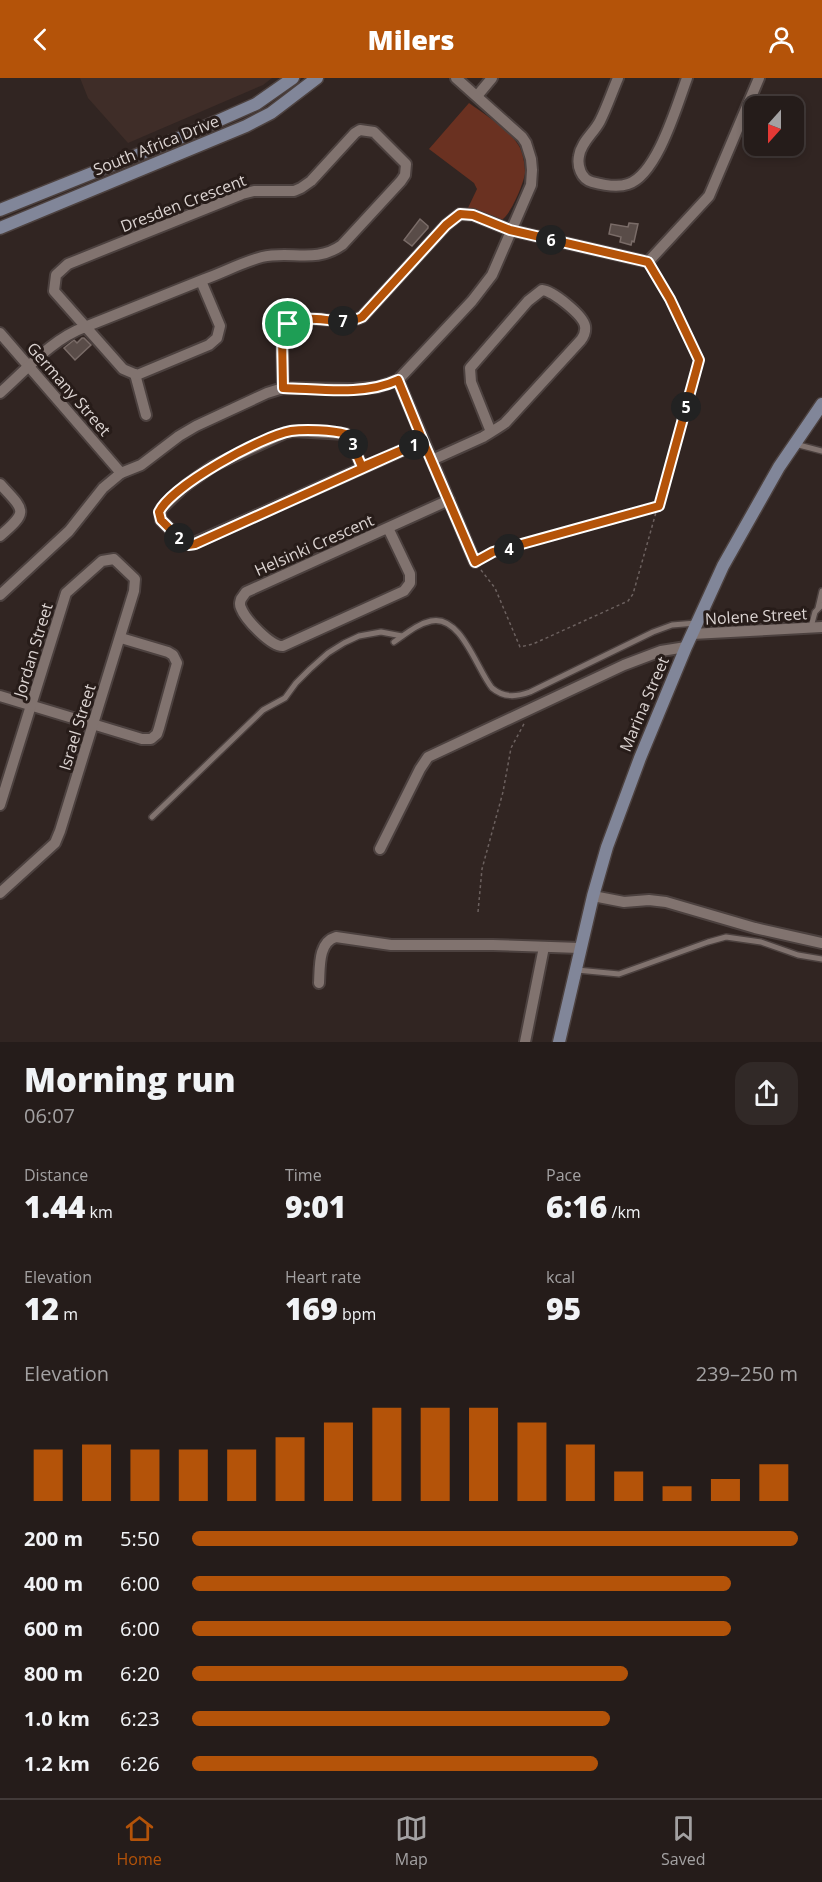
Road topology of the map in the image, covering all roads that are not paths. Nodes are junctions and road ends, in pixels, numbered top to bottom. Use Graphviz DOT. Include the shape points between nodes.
graph roads {
  1 [pos="293,78"];
  2 [pos="317,78"];
  3 [pos="456,78"];
  4 [pos="492,78"];
  5 [pos="618,78"];
  6 [pos="687,78"];
  7 [pos="759,78"];
  8 [pos="477,96"];
  9 [pos="0,210"];
  10 [pos="0,228"];
  11 [pos="510,230"];
  12 [pos="201,281"];
  13 [pos="85,327"];
  14 [pos="0,333"];
  15 [pos="30,366"];
  16 [pos="135,375"];
  17 [pos="398,380"];
  18 [pos="283,388"];
  19 [pos="0,393"];
  20 [pos="822,404"];
  21 [pos="146,415"];
  22 [pos="491,432"];
  23 [pos="423,441"];
  24 [pos="795,444"];
  25 [pos="822,451"];
  26 [pos="432,460"];
  27 [pos="362,467"];
  28 [pos="119,469"];
  29 [pos="0,484"];
  30 [pos="449,500"];
  31 [pos="388,528"];
  32 [pos="0,536"];
  33 [pos="112,559"];
  34 [pos="475,562"];
  35 [pos="822,591"];
  36 [pos="0,595"];
  37 [pos="820,607"];
  38 [pos="697,622"];
  39 [pos="817,628"];
  40 [pos="692,634"];
  41 [pos="402,636"];
  42 [pos="121,638"];
  43 [pos="394,642"];
  44 [pos="686,646"];
  45 [pos="0,696"];
  46 [pos="32,705"];
  47 [pos="93,724"];
  48 [pos="0,805"];
  49 [pos="153,817"];
  50 [pos="380,849"];
  51 [pos="0,892"];
  52 [pos="593,896"];
  53 [pos="822,943"];
  54 [pos="543,947"];
  55 [pos="580,948"];
  56 [pos="822,959"];
  57 [pos="575,969"];
  58 [pos="319,983"];
  59 [pos="525,1042"];
  60 [pos="559,1042"];
  1 -- 9 [label="main road, South Africa Drive" via="256,104"];
  2 -- 10 [label="main road, South Africa Drive" via="271,113 246,126"];
  3 -- 8 [label="street"];
  4 -- 8 [label="street"];
  5 -- 6 [label="street" via="599,123 581,149 578,164 587,180 619,186 636,180 656,157"];
  7 -- 11 [label="street" via="709,196 648,262"];
  8 -- 11 [label="street" via="522,137 528,149 531,184"];
  11 -- 17 [label="street" via="485,284"];
  11 -- 18 [label="street" via="473,215 460,214 362,317 288,324 282,336"];
  12 -- 13 [label="street, Dresden Crescent"];
  12 -- 13 [label="street, Dresden Crescent" via="263,257 330,253 342,245 400,181 406,164 374,132 360,130 301,188 242,194 64,266 56,275 54,291"];
  12 -- 16 [label="street" via="220,326 217,338 209,345"];
  13 -- 15 [label="street, Dresden Crescent" via="63,338"];
  13 -- 16 [label="street" via="123,369"];
  14 -- 15 [label="street, Germany Street"];
  15 -- 19 [label="street, Dresden Crescent"];
  15 -- 28 [label="street, Germany Street"];
  16 -- 21 [label="street"];
  17 -- 18 [label="street" via="353,389"];
  17 -- 23 [label="street"];
  18 -- 28 [label="street" via="196,426 141,465"];
  20 -- 24 [label="main road, Marina Street"];
  22 -- 22 [label="street" via="506,423 584,335 582,319 553,293 542,290 528,301 470,368 471,382"];
  22 -- 26 [label="street"];
  23 -- 26 [label="street"];
  23 -- 27 [label="street"];
  24 -- 25 [label="lane"];
  24 -- 38 [label="main road, Marina Street" via="723,566"];
  26 -- 30 [label="street"];
  27 -- 27 [label="street" via="192,544 184,543 161,520 165,504 200,474 285,433 346,434"];
  28 -- 36 [label="street" via="69,531"];
  29 -- 32 [label="street" via="16,501 20,512 18,520"];
  30 -- 31 [label="street, Helsinki Crescent"];
  30 -- 34 [label="street"];
  31 -- 31 [label="street, Helsinki Crescent" via="246,592 241,598 241,610 269,642 283,646 404,591 410,574"];
  33 -- 42 [label="street, Israel Street" via="135,581"];
  33 -- 46 [label="street, Jordan Street" via="102,561 66,593"];
  35 -- 37 [label="lane"];
  37 -- 39 [label="lane"];
  38 -- 40 [label="main road, Marina Street"];
  38 -- 41 [label="lane" via="653,632 530,692 514,696 492,688 457,630 448,623 432,621"];
  39 -- 40 [label="street, Nolene Street"];
  40 -- 44 [label="main road, Marina Street"];
  41 -- 43 [label="lane"];
  41 -- 49 [label="lane" via="381,632 359,636 328,653 285,698 263,710"];
  42 -- 47 [label="street, Israel Street"];
  42 -- 47 [label="street" via="168,652 176,659 178,667 159,728 155,737 145,740"];
  44 -- 50 [label="street" via="624,665 428,757"];
  44 -- 52 [label="main road, Marina Street" via="621,805"];
  45 -- 46 [label="street"];
  46 -- 47 [label="street"];
  46 -- 48 [label="street, Jordan Street"];
  47 -- 51 [label="street, Israel Street" via="57,840"];
  52 -- 53 [label="street" via="624,902 657,900"];
  52 -- 55 [label="main road, Marina Street"];
  54 -- 55 [label="street"];
  54 -- 58 [label="street" via="391,945 336,937 324,946"];
  54 -- 59 [label="street"];
  55 -- 57 [label="main road, Marina Street"];
  56 -- 57 [label="lane" via="726,937 619,974"];
  57 -- 60 [label="main road, Marina Street"];
}
